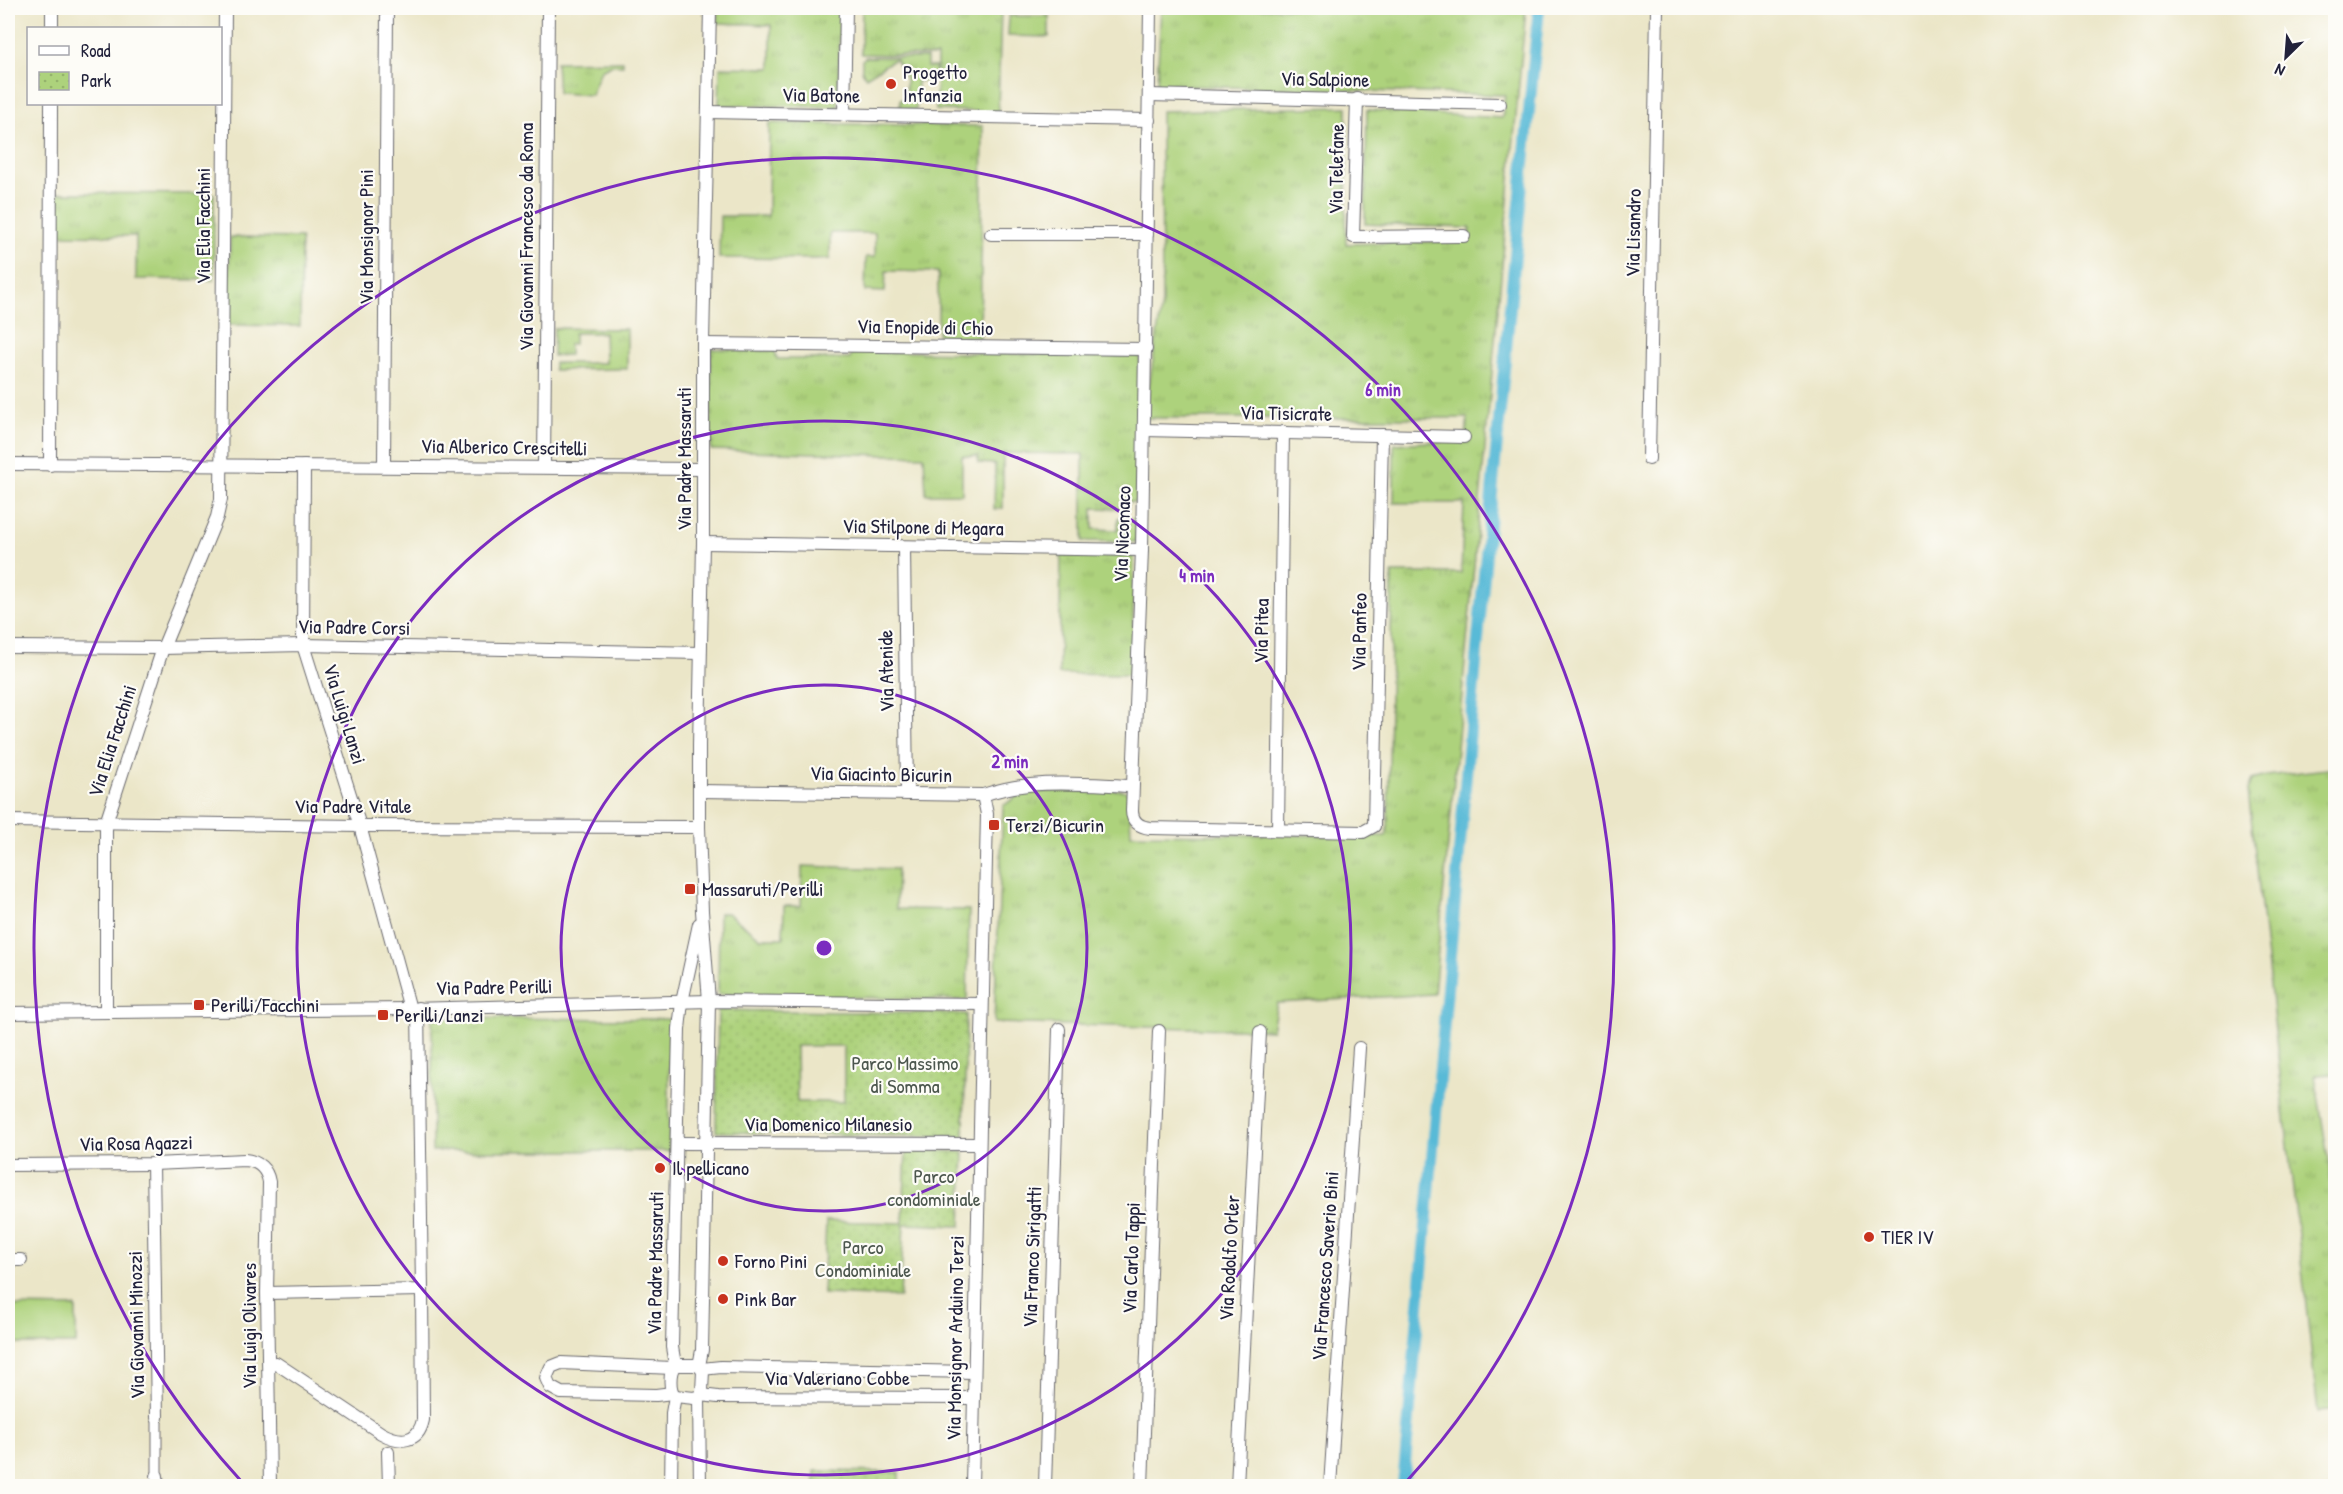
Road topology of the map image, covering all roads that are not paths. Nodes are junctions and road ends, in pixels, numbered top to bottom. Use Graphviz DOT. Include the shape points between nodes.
graph roads {
  1 [pos="52,8"];
  2 [pos="225,8"];
  3 [pos="387,8"];
  4 [pos="548,8"];
  5 [pos="710,8"];
  6 [pos="846,8"];
  7 [pos="1150,8"];
  8 [pos="1657,8"];
  9 [pos="52,27"];
  10 [pos="1149,95"];
  11 [pos="1357,99"];
  12 [pos="1500,104"];
  13 [pos="51,105"];
  14 [pos="708,112"];
  15 [pos="844,115"];
  16 [pos="1149,120"];
  17 [pos="990,234"];
  18 [pos="1147,234"];
  19 [pos="1464,236"];
  20 [pos="704,344"];
  21 [pos="1146,349"];
  22 [pos="1144,430"];
  23 [pos="1283,432"];
  24 [pos="1382,435"];
  25 [pos="1464,437"];
  26 [pos="1649,459"];
  27 [pos="8,464"];
  28 [pos="50,465"];
  29 [pos="222,466"];
  30 [pos="304,466"];
  31 [pos="384,466"];
  32 [pos="544,467"];
  33 [pos="704,469"];
  34 [pos="703,543"];
  35 [pos="904,547"];
  36 [pos="1142,550"];
  37 [pos="303,645"];
  38 [pos="8,646"];
  39 [pos="163,648"];
  40 [pos="700,654"];
  41 [pos="1132,786"];
  42 [pos="699,791"];
  43 [pos="907,794"];
  44 [pos="983,795"];
  45 [pos="8,821"];
  46 [pos="106,823"];
  47 [pos="360,826"];
  48 [pos="699,827"];
  49 [pos="1372,829"];
  50 [pos="1278,830"];
  51 [pos="702,911"];
  52 [pos="709,1001"];
  53 [pos="682,1002"];
  54 [pos="982,1004"];
  55 [pos="414,1008"];
  56 [pos="106,1012"];
  57 [pos="8,1013"];
  58 [pos="1059,1029"];
  59 [pos="1159,1031"];
  60 [pos="1260,1032"];
  61 [pos="1359,1048"];
  62 [pos="677,1143"];
  63 [pos="707,1143"];
  64 [pos="979,1144"];
  65 [pos="153,1164"];
  66 [pos="8,1165"];
  67 [pos="263,1168"];
  68 [pos="8,1260"];
  69 [pos="21,1260"];
  70 [pos="422,1290"];
  71 [pos="267,1293"];
  72 [pos="276,1363"];
  73 [pos="700,1368"];
  74 [pos="673,1369"];
  75 [pos="974,1372"];
  76 [pos="673,1393"];
  77 [pos="699,1395"];
  78 [pos="974,1398"];
  79 [pos="157,1418"];
  80 [pos="388,1452"];
  81 [pos="158,1481"];
  82 [pos="270,1486"];
  83 [pos="389,1486"];
  84 [pos="671,1486"];
  85 [pos="700,1486"];
  86 [pos="972,1486"];
  87 [pos="1045,1486"];
  88 [pos="1142,1486"];
  89 [pos="1237,1486"];
  90 [pos="1330,1486"];
  1 -- 9 [label="street"];
  2 -- 29 [label="street, Via Elia Facchini"];
  3 -- 31 [label="street, Via Monsignor Pini"];
  4 -- 32 [label="street, Via Giovanni Francesco da Roma"];
  5 -- 14 [label="street, Via Padre Massaruti"];
  6 -- 15 [label="street"];
  7 -- 10 [label="street, Via Nicomaco"];
  8 -- 26 [label="street, Via Lisandro"];
  10 -- 11 [label="street, Via Salpione"];
  10 -- 16 [label="street, Via Nicomaco"];
  11 -- 12 [label="street, Via Salpione"];
  11 -- 19 [label="street, Via Telefane" via="1353,237"];
  13 -- 28 [label="street"];
  14 -- 15 [label="street, Via Batone"];
  14 -- 20 [label="street, Via Padre Massaruti"];
  15 -- 16 [label="street, Via Batone"];
  16 -- 18 [label="street, Via Nicomaco"];
  17 -- 18 [label="street"];
  18 -- 21 [label="street, Via Nicomaco"];
  20 -- 21 [label="street, Via Enopide di Chio"];
  20 -- 33 [label="street, Via Padre Massaruti"];
  21 -- 22 [label="street, Via Nicomaco"];
  22 -- 23 [label="street, Via Tisicrate"];
  22 -- 36 [label="street, Via Nicomaco"];
  23 -- 24 [label="street, Via Tisicrate"];
  23 -- 50 [label="street, Via Pitea"];
  24 -- 25 [label="street, Via Tisicrate"];
  24 -- 49 [label="street, Via Panfeo" via="1376,808"];
  27 -- 28 [label="street"];
  28 -- 29 [label="street"];
  29 -- 30 [label="street, Via Alberico Crescitelli"];
  29 -- 39 [label="street, Via Elia Facchini" via="218,514"];
  30 -- 31 [label="street, Via Alberico Crescitelli"];
  30 -- 37 [label="street, Via Luigi Lanzi"];
  31 -- 32 [label="street, Via Alberico Crescitelli"];
  32 -- 33 [label="street, Via Alberico Crescitelli"];
  33 -- 34 [label="street, Via Padre Massaruti"];
  34 -- 35 [label="street, Via Stilpone di Megara"];
  34 -- 40 [label="street, Via Padre Massaruti"];
  35 -- 36 [label="street, Via Stilpone di Megara"];
  35 -- 43 [label="street, Via Atenide"];
  36 -- 41 [label="street, Via Nicomaco"];
  37 -- 39 [label="street, Via Padre Corsi"];
  37 -- 40 [label="street, Via Padre Corsi"];
  37 -- 47 [label="street, Via Luigi Lanzi"];
  38 -- 39 [label="street, Via Padre Corsi"];
  39 -- 46 [label="street, Via Elia Facchini"];
  40 -- 42 [label="street, Via Padre Massaruti"];
  41 -- 44 [label="street, Via Giacinto Bicurin" via="1031,784"];
  41 -- 50 [label="street, Via Nicomaco" via="1132,815 1144,827"];
  42 -- 43 [label="street, Via Giacinto Bicurin"];
  42 -- 48 [label="street, Via Padre Massaruti"];
  43 -- 44 [label="street, Via Giacinto Bicurin"];
  44 -- 54 [label="street, Via Monsignor Arduino Terzi" via="987,814"];
  45 -- 46 [label="street, Via Padre Vitale"];
  46 -- 47 [label="street, Via Padre Vitale"];
  46 -- 56 [label="street, Via Elia Facchini"];
  47 -- 48 [label="street, Via Padre Vitale"];
  47 -- 55 [label="street, Via Luigi Lanzi"];
  48 -- 51 [label="street, Via Padre Massaruti"];
  49 -- 50 [label="street, Via Nicomaco"];
  51 -- 52 [label="street, Via Padre Massaruti"];
  51 -- 53 [label="street, Via Padre Massaruti"];
  52 -- 53 [label="street, Via Padre Perilli"];
  52 -- 54 [label="street, Via Padre Perilli"];
  52 -- 63 [label="street, Via Padre Massaruti"];
  53 -- 55 [label="street, Via Padre Perilli"];
  53 -- 62 [label="street, Via Padre Massaruti"];
  54 -- 64 [label="street, Via Monsignor Arduino Terzi"];
  55 -- 56 [label="street, Via Padre Perilli"];
  55 -- 70 [label="street, Via Luigi Lanzi"];
  56 -- 57 [label="street, Via Padre Perilli"];
  58 -- 87 [label="street, Via Franco Sirigatti"];
  59 -- 88 [label="street, Via Carlo Tappi"];
  60 -- 89 [label="street, Via Rodolfo Orler"];
  61 -- 90 [label="street, Via Francesco Saverio Bini"];
  62 -- 63 [label="street, Via Domenico Milanesio"];
  62 -- 74 [label="street, Via Padre Massaruti"];
  63 -- 64 [label="street, Via Domenico Milanesio"];
  63 -- 73 [label="street, Via Padre Massaruti"];
  64 -- 75 [label="street, Via Monsignor Arduino Terzi"];
  65 -- 66 [label="street, Via Rosa Agazzi"];
  65 -- 67 [label="street, Via Rosa Agazzi" via="245,1160"];
  65 -- 79 [label="street, Via Giovanni Minozzi"];
  67 -- 71 [label="street, Via Luigi Olivares" via="269,1182"];
  68 -- 69 [label="street"];
  70 -- 71 [label="street"];
  70 -- 72 [label="street, Via Luigi Lanzi" via="423,1420 414,1437 402,1440 386,1436"];
  71 -- 82 [label="street, Via Luigi Olivares"];
  73 -- 74 [label="street, Via Valeriano Cobbe"];
  73 -- 75 [label="street, Via Valeriano Cobbe"];
  73 -- 77 [label="street, Via Padre Massaruti"];
  74 -- 76 [label="street, Via Padre Massaruti"];
  74 -- 76 [label="street, Via Valeriano Cobbe" via="561,1363 551,1367 546,1378 550,1387 561,1393"];
  75 -- 78 [label="street, Via Monsignor Arduino Terzi"];
  76 -- 77 [label="street, Via Valeriano Cobbe"];
  76 -- 84 [label="street, Via Padre Massaruti"];
  77 -- 78 [label="street, Via Valeriano Cobbe"];
  77 -- 85 [label="street, Via Padre Massaruti"];
  78 -- 86 [label="street, Via Monsignor Arduino Terzi"];
  79 -- 81 [label="street, Via Giovanni Minozzi"];
  80 -- 83 [label="street"];
}
